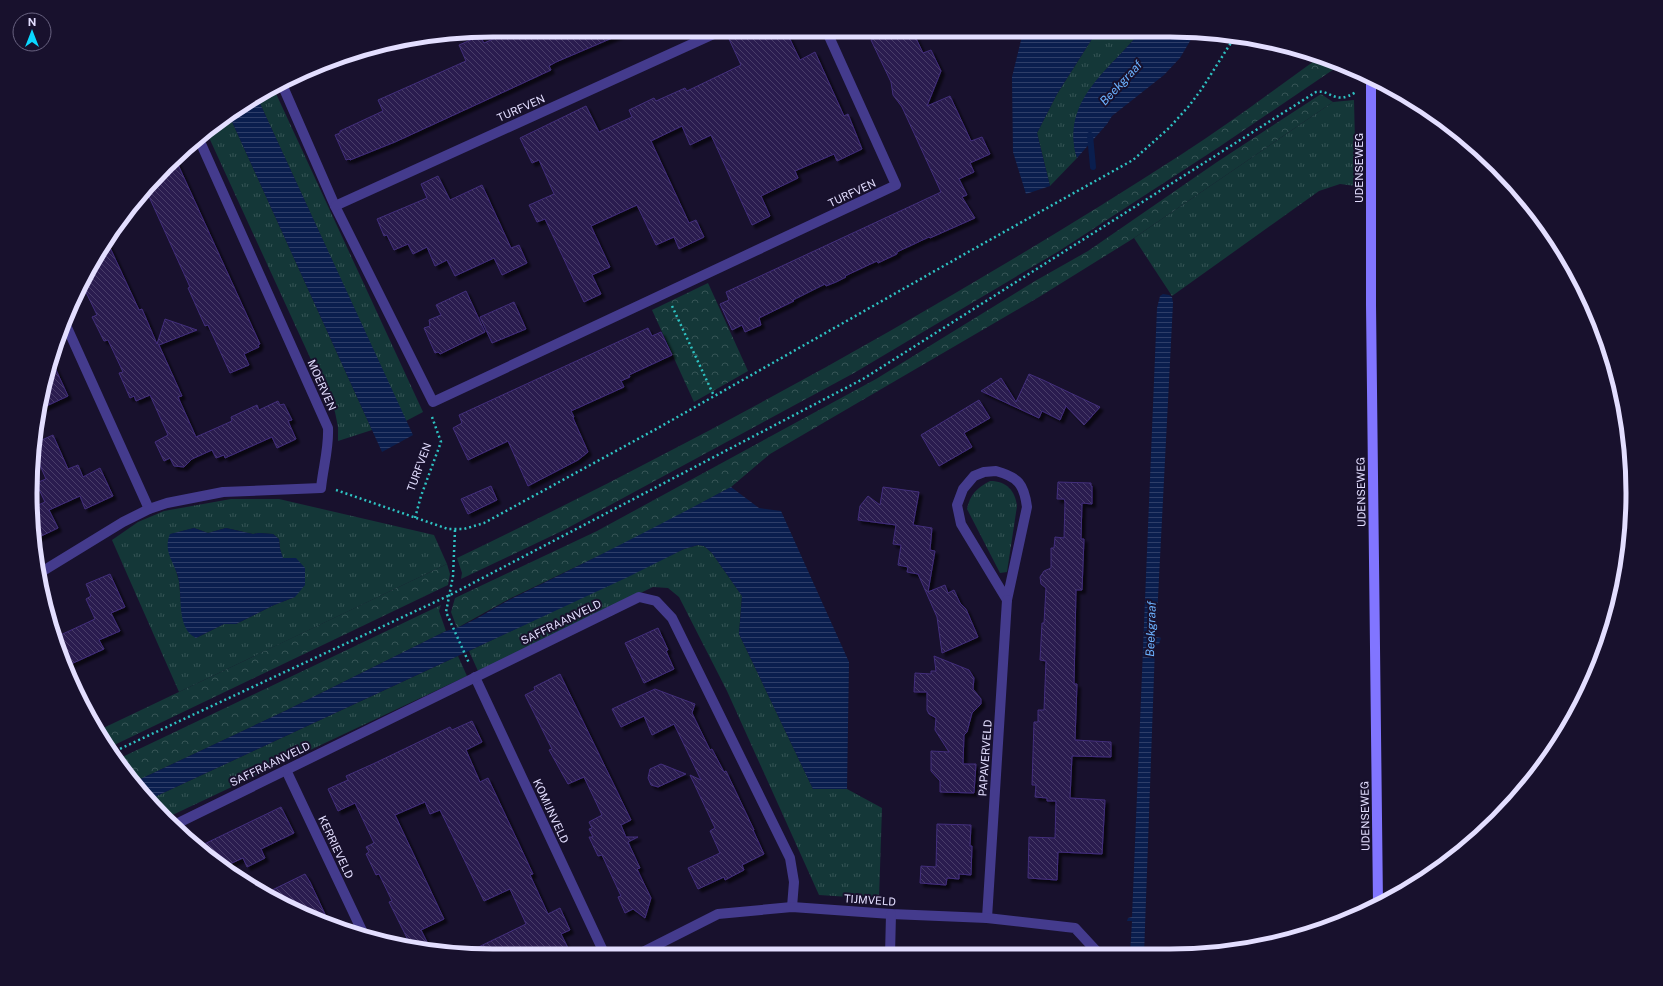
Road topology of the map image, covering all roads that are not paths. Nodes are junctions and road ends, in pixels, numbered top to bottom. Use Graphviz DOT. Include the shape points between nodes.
graph roads {
  1 [pos="707,37"];
  2 [pos="829,37"];
  3 [pos="1371,84"];
  4 [pos="284,88"];
  5 [pos="201,143"];
  6 [pos="335,206"];
  7 [pos="67,331"];
  8 [pos="149,509"];
  9 [pos="44,570"];
  10 [pos="1007,600"];
  11 [pos="475,677"];
  12 [pos="286,770"];
  13 [pos="179,823"];
  14 [pos="1378,899"];
  15 [pos="792,907"];
  16 [pos="891,914"];
  17 [pos="987,918"];
  18 [pos="361,929"];
  19 [pos="602,949"];
  20 [pos="649,949"];
  21 [pos="890,949"];
  22 [pos="1094,949"];
  1 -- 6 [label="street, TURFVEN"];
  2 -- 6 [label="street, TURFVEN" via="896,186 433,402"];
  3 -- 14 [label="main road, UDENSEWEG"];
  4 -- 6 [label="street"];
  5 -- 8 [label="street, MOERVEN" via="328,428 329,441 321,488 222,492"];
  7 -- 8 [label="street"];
  8 -- 9 [label="street"];
  10 -- 10 [label="street, PAPAVERVELD" via="1027,507 1025,493 1020,483 1010,475 996,471 984,472 974,476 962,488 957,505 960,524"];
  10 -- 17 [label="street, PAPAVERVELD"];
  11 -- 12 [label="street, SAFFRAANVELD"];
  11 -- 15 [label="street, SAFFRAANVELD" via="639,597 656,601 672,618 790,858 794,882"];
  11 -- 19 [label="street, KOMIJNVELD"];
  12 -- 13 [label="street, SAFFRAANVELD"];
  12 -- 18 [label="street, KERRIEVELD"];
  15 -- 16 [label="street, TIJMVELD"];
  15 -- 20 [label="street, TIJMVELD" via="718,914"];
  16 -- 17 [label="street, TIJMVELD"];
  16 -- 21 [label="street"];
  17 -- 22 [label="street, TIJMVELD" via="1075,928"];
}
